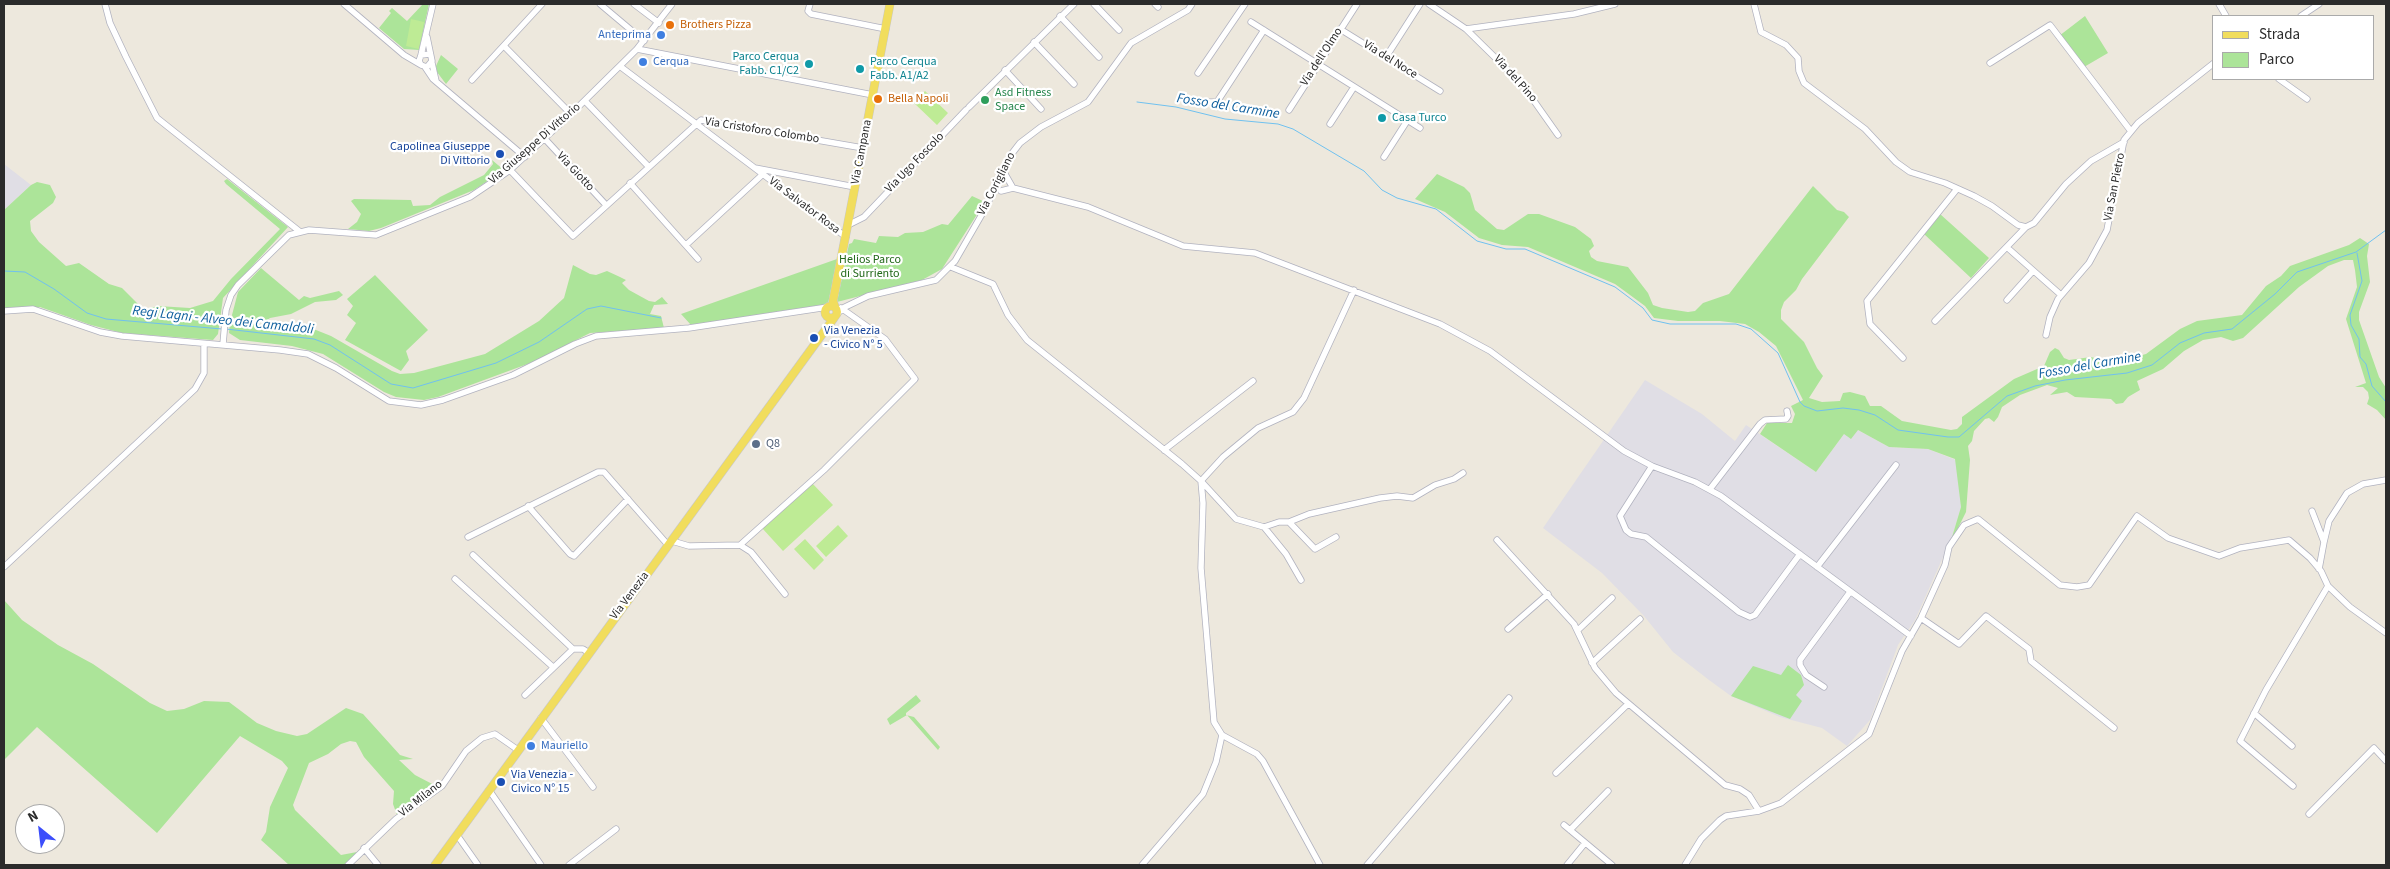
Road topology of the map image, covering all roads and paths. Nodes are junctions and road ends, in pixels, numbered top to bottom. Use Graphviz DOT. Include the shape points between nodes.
graph roads {
  1 [pos="105,4"];
  2 [pos="344,4"];
  3 [pos="433,4"];
  4 [pos="542,4"];
  5 [pos="600,4"];
  6 [pos="634,4"];
  7 [pos="672,4"];
  8 [pos="810,4"];
  9 [pos="890,4"];
  10 [pos="1074,4"];
  11 [pos="1094,4"];
  12 [pos="1192,4"];
  13 [pos="1246,4"];
  14 [pos="1357,4"];
  15 [pos="1420,4"];
  16 [pos="1429,4"];
  17 [pos="1615,4"];
  18 [pos="1754,4"];
  19 [pos="2219,4"];
  20 [pos="2319,4"];
  21 [pos="2225,15"];
  22 [pos="2302,15"];
  23 [pos="1060,16"];
  24 [pos="1251,22"];
  25 [pos="659,23"];
  26 [pos="886,29"];
  27 [pos="1340,29"];
  28 [pos="1466,29"];
  29 [pos="1119,30"];
  30 [pos="1264,30"];
  31 [pos="427,37"];
  32 [pos="644,41"];
  33 [pos="1034,42"];
  34 [pos="504,46"];
  35 [pos="637,49"];
  36 [pos="400,50"];
  37 [pos="430,54"];
  38 [pos="420,56"];
  39 [pos="1099,57"];
  40 [pos="1386,57"];
  41 [pos="432,63"];
  42 [pos="1990,63"];
  43 [pos="1318,64"];
  44 [pos="2212,65"];
  45 [pos="423,66"];
  46 [pos="621,67"];
  47 [pos="1005,70"];
  48 [pos="1198,73"];
  49 [pos="472,80"];
  50 [pos="2280,80"];
  51 [pos="436,81"];
  52 [pos="1074,84"];
  53 [pos="1354,87"];
  54 [pos="1440,91"];
  55 [pos="873,94"];
  56 [pos="2307,100"];
  57 [pos="585,101"];
  58 [pos="1208,102"];
  59 [pos="1041,109"];
  60 [pos="1289,110"];
  61 [pos="571,114"];
  62 [pos="1407,120"];
  63 [pos="694,124"];
  64 [pos="1330,124"];
  65 [pos="1420,128"];
  66 [pos="2130,130"];
  67 [pos="1558,135"];
  68 [pos="545,139"];
  69 [pos="2124,142"];
  70 [pos="863,148"];
  71 [pos="525,157"];
  72 [pos="1384,157"];
  73 [pos="648,166"];
  74 [pos="753,168"];
  75 [pos="510,170"];
  76 [pos="1005,174"];
  77 [pos="762,175"];
  78 [pos="630,183"];
  79 [pos="855,187"];
  80 [pos="1013,188"];
  81 [pos="1957,189"];
  82 [pos="1001,192"];
  83 [pos="606,205"];
  84 [pos="848,225"];
  85 [pos="2026,227"];
  86 [pos="299,231"];
  87 [pos="845,238"];
  88 [pos="686,245"];
  89 [pos="2010,250"];
  90 [pos="698,258"];
  91 [pos="951,267"];
  92 [pos="2033,270"];
  93 [pos="1354,290"];
  94 [pos="2061,296"];
  95 [pos="2007,300"];
  96 [pos="831,310"];
  97 [pos="4,311"];
  98 [pos="1934,320"];
  99 [pos="827,328"];
  100 [pos="2046,335"];
  101 [pos="204,344"];
  102 [pos="223,344"];
  103 [pos="1903,358"];
  104 [pos="1252,381"];
  105 [pos="1787,411"];
  106 [pos="1164,450"];
  107 [pos="1896,465"];
  108 [pos="1652,466"];
  109 [pos="1463,473"];
  110 [pos="2386,480"];
  111 [pos="1201,481"];
  112 [pos="1710,489"];
  113 [pos="628,498"];
  114 [pos="528,506"];
  115 [pos="2312,511"];
  116 [pos="1289,522"];
  117 [pos="1264,527"];
  118 [pos="468,537"];
  119 [pos="1336,537"];
  120 [pos="1497,540"];
  121 [pos="2324,542"];
  122 [pos="670,543"];
  123 [pos="740,545"];
  124 [pos="1800,554"];
  125 [pos="473,555"];
  126 [pos="4,567"];
  127 [pos="1817,567"];
  128 [pos="2319,569"];
  129 [pos="455,579"];
  130 [pos="1301,580"];
  131 [pos="2328,586"];
  132 [pos="1850,592"];
  133 [pos="785,594"];
  134 [pos="1548,594"];
  135 [pos="1612,598"];
  136 [pos="1640,618"];
  137 [pos="1921,618"];
  138 [pos="1508,629"];
  139 [pos="1578,630"];
  140 [pos="2386,633"];
  141 [pos="1911,636"];
  142 [pos="573,649"];
  143 [pos="589,653"];
  144 [pos="1592,663"];
  145 [pos="553,667"];
  146 [pos="1824,687"];
  147 [pos="525,695"];
  148 [pos="1509,698"];
  149 [pos="1628,704"];
  150 [pos="2254,713"];
  151 [pos="541,718"];
  152 [pos="2114,728"];
  153 [pos="1222,735"];
  154 [pos="2292,746"];
  155 [pos="518,750"];
  156 [pos="2386,761"];
  157 [pos="1556,773"];
  158 [pos="2293,786"];
  159 [pos="593,787"];
  160 [pos="489,790"];
  161 [pos="1608,790"];
  162 [pos="1759,811"];
  163 [pos="2309,814"];
  164 [pos="1564,825"];
  165 [pos="616,829"];
  166 [pos="1570,830"];
  167 [pos="457,835"];
  168 [pos="1585,843"];
  169 [pos="364,848"];
  170 [pos="348,865"];
  171 [pos="378,865"];
  172 [pos="435,865"];
  173 [pos="478,865"];
  174 [pos="541,865"];
  175 [pos="569,865"];
  176 [pos="1142,865"];
  177 [pos="1320,865"];
  178 [pos="1366,865"];
  179 [pos="1567,865"];
  180 [pos="1612,865"];
  181 [pos="1685,865"];
  1 -- 86 [label="street" via="110,23 157,118"];
  2 -- 36 [label="street"];
  3 -- 31 [label="street"];
  4 -- 34 [label="street"];
  5 -- 32 [label="street"];
  6 -- 25 [label="street"];
  7 -- 25 [label="street, Via Giuseppe Di Vittorio"];
  8 -- 26 [label="street" via="808,11 811,14"];
  9 -- 26 [label="main road, Via Campana"];
  10 -- 23 [label="street, Via Ugo Foscolo"];
  11 -- 29 [label="street"];
  12 -- 91 [label="street, Via Corigliano" via="1188,10 1131,43 1088,102 1041,127 1020,143"];
  13 -- 48 [label="street"];
  14 -- 27 [label="street, Via dell'Olmo"];
  15 -- 40 [label="street"];
  16 -- 28 [label="street, Via del Pino"];
  17 -- 28 [label="street" via="1574,14"];
  18 -- 81 [label="street" via="1761,32 1794,53 1800,62 1800,77 1809,88 1865,129 1903,168"];
  19 -- 21 [label="street"];
  20 -- 22 [label="street"];
  23 -- 33 [label="street, Via Ugo Foscolo"];
  23 -- 39 [label="street"];
  24 -- 30 [label="street"];
  25 -- 32 [label="street, Via Giuseppe Di Vittorio"];
  26 -- 55 [label="main road, Via Campana"];
  27 -- 40 [label="street, Via del Noce"];
  27 -- 43 [label="street, Via dell'Olmo"];
  28 -- 67 [label="street, Via del Pino" via="1522,84"];
  30 -- 43 [label="street"];
  30 -- 58 [label="street" via="1217,102"];
  31 -- 37 [label="street"];
  31 -- 38 [label="street"];
  32 -- 35 [label="street, Via Giuseppe Di Vittorio"];
  33 -- 47 [label="street, Via Ugo Foscolo"];
  33 -- 52 [label="street"];
  34 -- 49 [label="street"];
  34 -- 61 [label="street"];
  35 -- 46 [label="street, Via Giuseppe Di Vittorio"];
  35 -- 55 [label="street"];
  36 -- 38 [label="street"];
  36 -- 45 [label="street"];
  37 -- 38 [label="street"];
  37 -- 41 [label="street"];
  38 -- 45 [label="street"];
  40 -- 54 [label="street, Via del Noce"];
  41 -- 45 [label="street"];
  41 -- 51 [label="street"];
  42 -- 66 [label="street" via="2050,24"];
  43 -- 53 [label="street"];
  43 -- 60 [label="street, Via dell'Olmo"];
  44 -- 66 [label="street, Via San Pietro"];
  45 -- 51 [label="street"];
  46 -- 57 [label="street, Via Giuseppe Di Vittorio"];
  46 -- 63 [label="street, Via Cristoforo Colombo"];
  47 -- 59 [label="street"];
  47 -- 84 [label="street, Via Ugo Foscolo" via="864,216"];
  50 -- 56 [label="street"];
  51 -- 71 [label="street"];
  53 -- 62 [label="street"];
  53 -- 64 [label="street"];
  55 -- 70 [label="main road, Via Campana"];
  57 -- 61 [label="street, Via Giuseppe Di Vittorio"];
  57 -- 73 [label="street"];
  61 -- 68 [label="street, Via Giuseppe Di Vittorio"];
  62 -- 65 [label="street"];
  62 -- 72 [label="street"];
  63 -- 70 [label="street, Via Cristoforo Colombo" via="704,119"];
  63 -- 73 [label="street"];
  63 -- 74 [label="street, Via Salvator Rosa"];
  66 -- 69 [label="street, Via San Pietro"];
  68 -- 71 [label="street, Via Giuseppe Di Vittorio"];
  68 -- 83 [label="street, Via Giotto"];
  69 -- 85 [label="street" via="2092,161 2066,184 2034,223"];
  69 -- 94 [label="street, Via San Pietro" via="2107,230 2089,263"];
  70 -- 79 [label="main road, Via Campana"];
  71 -- 75 [label="street, Via Giuseppe Di Vittorio"];
  73 -- 78 [label="street"];
  74 -- 77 [label="street, Via Salvator Rosa"];
  74 -- 79 [label="street"];
  75 -- 83 [label="street" via="573,236"];
  75 -- 86 [label="street, Via Giuseppe Di Vittorio" via="470,197 383,233 365,236"];
  76 -- 80 [label="street"];
  77 -- 87 [label="street, Via Salvator Rosa"];
  77 -- 88 [label="street, Via Salvator Rosa"];
  78 -- 83 [label="street"];
  78 -- 88 [label="street"];
  79 -- 84 [label="main road, Via Campana"];
  80 -- 82 [label="street"];
  80 -- 93 [label="street" via="1102,212 1174,244 1255,253"];
  81 -- 85 [label="street" via="1992,206 2018,226"];
  81 -- 103 [label="street" via="1867,301 1870,324"];
  84 -- 87 [label="main road, Via Campana"];
  85 -- 98 [label="street"];
  86 -- 102 [label="street" via="283,240 238,285 228,302"];
  87 -- 96 [label="main road, Via Campana"];
  88 -- 90 [label="street"];
  89 -- 92 [label="street"];
  91 -- 96 [label="street, Via Corigliano" via="936,280 868,296"];
  91 -- 106 [label="street" via="993,284 1008,315 1027,340"];
  92 -- 94 [label="street"];
  92 -- 95 [label="street"];
  93 -- 108 [label="street" via="1440,324 1490,351 1624,451"];
  93 -- 111 [label="street" via="1304,398 1293,412 1258,428 1223,457"];
  94 -- 100 [label="street, Via San Pietro" via="2050,317"];
  96 -- 99 [label="main road, Via Campana"];
  96 -- 102 [label="street, Via Corigliano" via="656,332 596,336 513,375 421,405 389,401 308,354"];
  96 -- 123 [label="street" via="885,339 914,378 824,470"];
  97 -- 101 [label="street, Via Corigliano" via="33,310 100,332"];
  99 -- 122 [label="main road, Via Venezia"];
  101 -- 102 [label="street, Via Corigliano"];
  101 -- 126 [label="street" via="204,373 195,389"];
  104 -- 106 [label="street"];
  105 -- 112 [label="street" via="1786,418 1765,420 1760,424"];
  106 -- 111 [label="street"];
  107 -- 127 [label="street"];
  108 -- 112 [label="street"];
  108 -- 124 [label="street" via="1622,511 1621,523 1631,534 1646,537 1739,612 1750,617 1755,615"];
  109 -- 116 [label="street" via="1413,498 1397,496 1349,504"];
  110 -- 121 [label="street" via="2363,484 2347,493 2329,521"];
  111 -- 117 [label="street" via="1236,519"];
  111 -- 153 [label="street" via="1202,598 1212,711"];
  112 -- 124 [label="street"];
  113 -- 114 [label="street" via="606,474 598,472"];
  113 -- 114 [label="street" via="574,556"];
  113 -- 122 [label="street"];
  114 -- 118 [label="street"];
  115 -- 121 [label="street"];
  116 -- 117 [label="street"];
  116 -- 119 [label="street" via="1315,549"];
  117 -- 130 [label="street" via="1286,554"];
  120 -- 134 [label="street"];
  121 -- 128 [label="street"];
  122 -- 123 [label="street"];
  122 -- 143 [label="main road, Via Venezia"];
  123 -- 133 [label="street" via="751,552"];
  124 -- 127 [label="street"];
  125 -- 142 [label="street"];
  127 -- 132 [label="street"];
  128 -- 131 [label="street"];
  128 -- 137 [label="street" via="2289,540 2240,548 2219,556 2168,538 2137,516 2089,585 2060,585 1978,519 1964,525 1949,547 1945,565"];
  129 -- 145 [label="street"];
  131 -- 140 [label="street"];
  131 -- 150 [label="street"];
  132 -- 141 [label="street"];
  132 -- 146 [label="street" via="1800,660 1806,675"];
  134 -- 138 [label="street"];
  134 -- 139 [label="street"];
  135 -- 139 [label="street"];
  136 -- 144 [label="street"];
  137 -- 141 [label="street"];
  137 -- 152 [label="street" via="1959,644 1986,616 2029,648 2031,660"];
  139 -- 144 [label="street"];
  141 -- 162 [label="street" via="1869,734 1858,746 1781,803"];
  142 -- 143 [label="street"];
  142 -- 145 [label="street"];
  143 -- 151 [label="main road, Via Venezia"];
  144 -- 149 [label="street"];
  145 -- 147 [label="street"];
  148 -- 178 [label="street"];
  149 -- 157 [label="street"];
  149 -- 162 [label="street" via="1725,785 1749,795"];
  150 -- 154 [label="street"];
  150 -- 158 [label="street" via="2240,741"];
  151 -- 155 [label="main road, Via Venezia"];
  151 -- 159 [label="street"];
  153 -- 176 [label="street" via="1216,762 1203,794"];
  153 -- 177 [label="street" via="1257,754 1263,761"];
  155 -- 160 [label="main road, Via Venezia"];
  155 -- 169 [label="street, Via Milano" via="495,734 482,738 466,752 442,786 396,819"];
  156 -- 163 [label="street" via="2374,748"];
  160 -- 167 [label="main road, Via Venezia"];
  160 -- 174 [label="street"];
  161 -- 166 [label="street"];
  162 -- 181 [label="street" via="1736,813 1720,820 1701,839"];
  164 -- 166 [label="street"];
  165 -- 175 [label="street"];
  166 -- 168 [label="street"];
  167 -- 172 [label="main road, Via Venezia"];
  167 -- 173 [label="street"];
  168 -- 179 [label="street"];
  168 -- 180 [label="street"];
  169 -- 170 [label="street, Via Milano"];
  169 -- 171 [label="street"];
}
